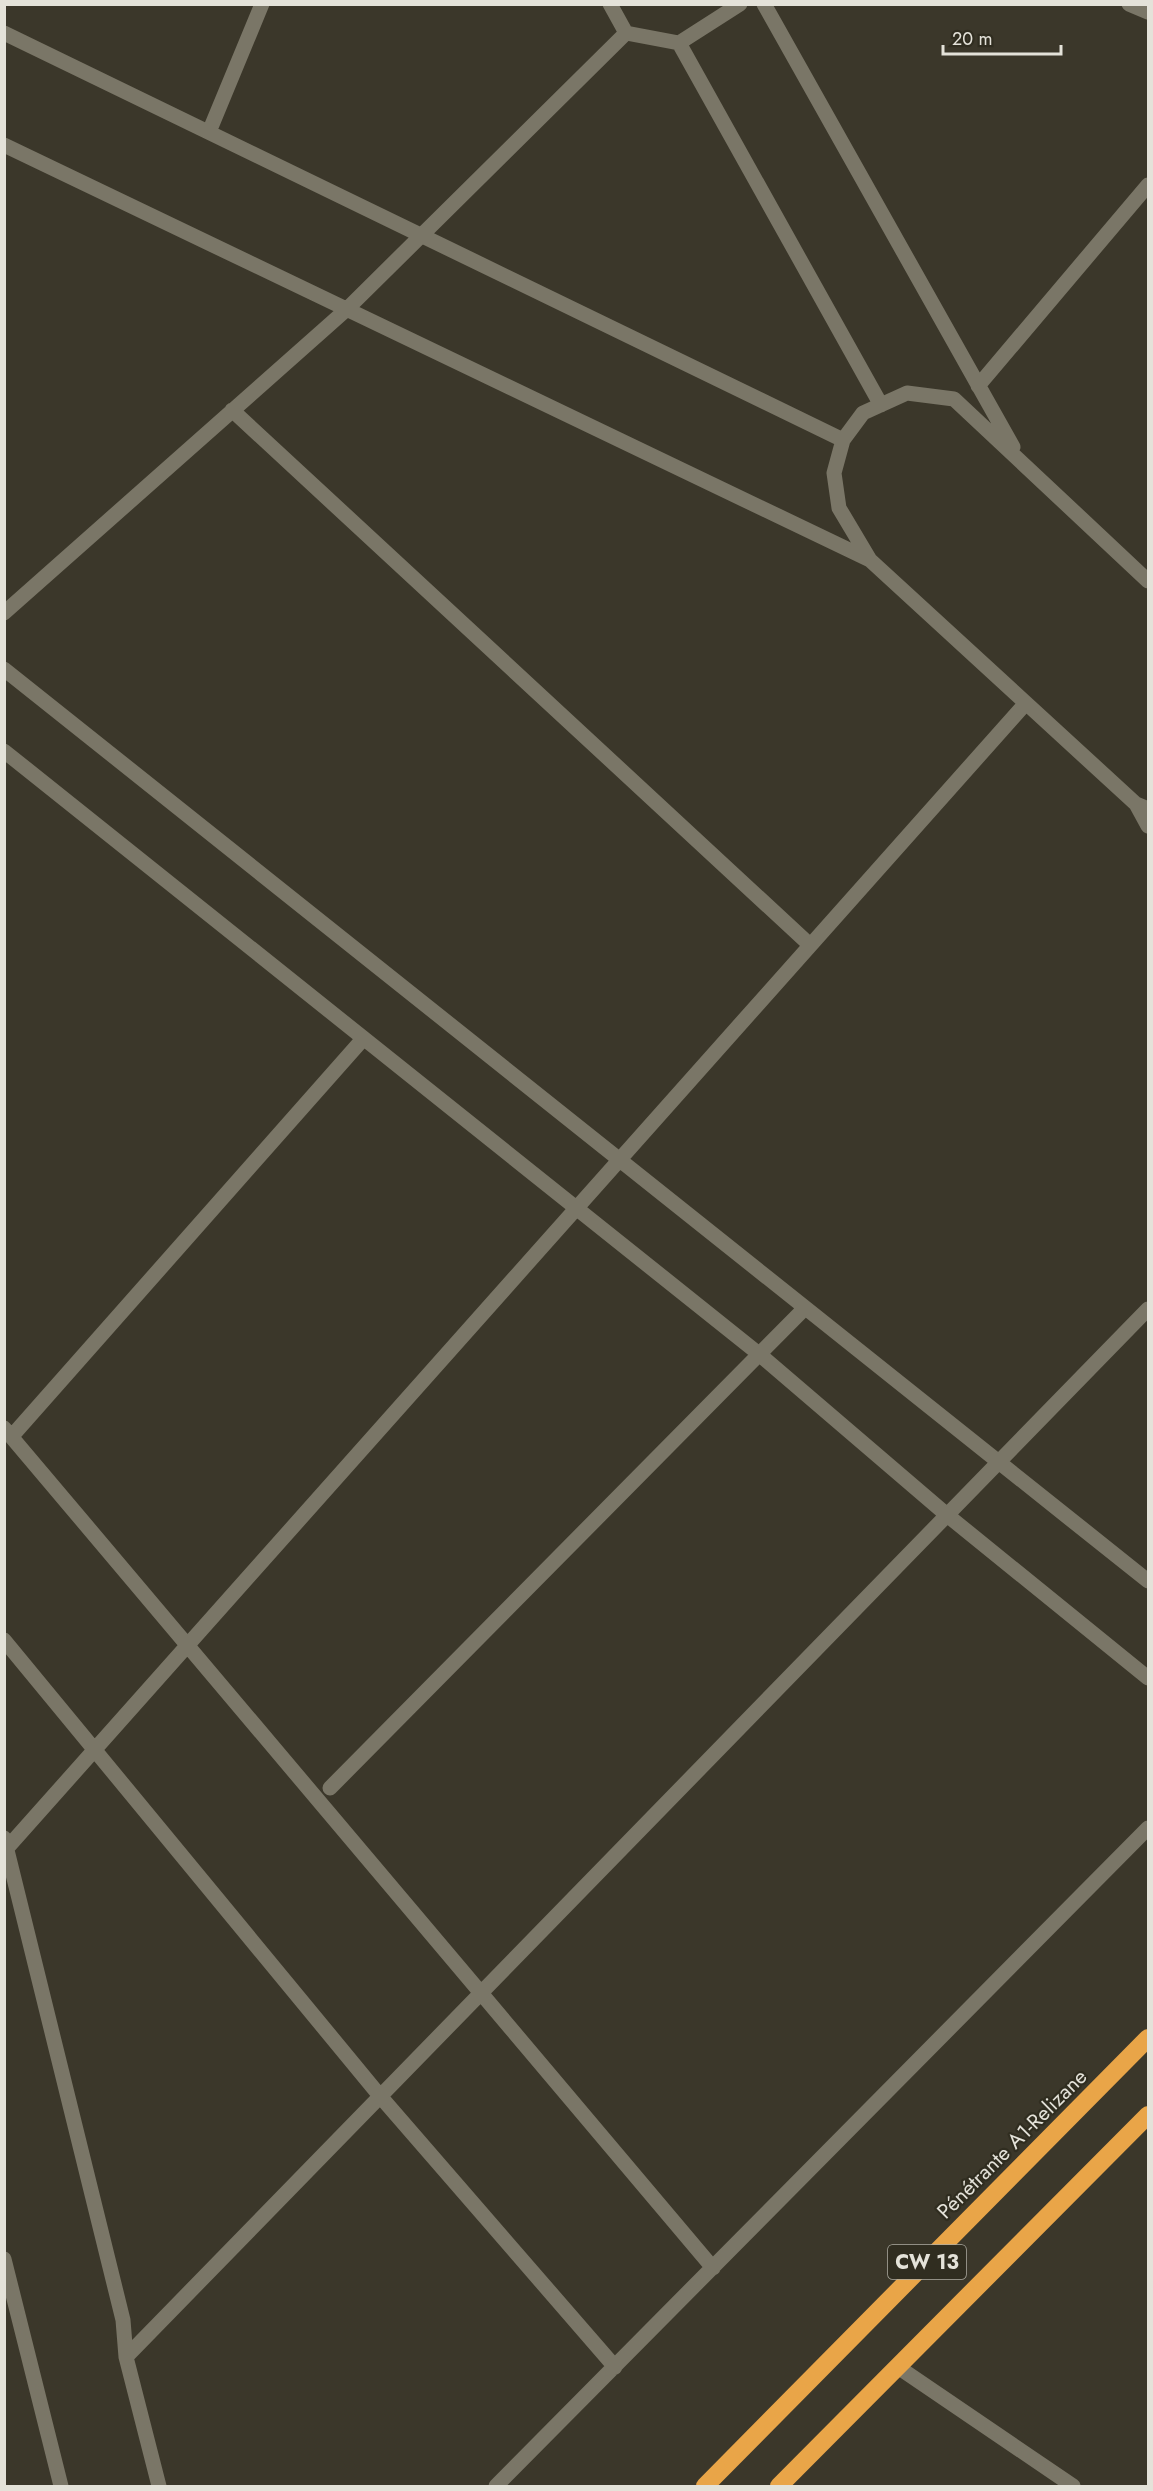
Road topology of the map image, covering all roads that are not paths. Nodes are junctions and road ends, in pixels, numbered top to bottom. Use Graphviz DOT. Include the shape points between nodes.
graph roads {
  1 [pos="262,4"];
  2 [pos="610,4"];
  3 [pos="740,4"];
  4 [pos="764,4"];
  5 [pos="1129,4"];
  6 [pos="1149,12"];
  7 [pos="4,33"];
  8 [pos="626,33"];
  9 [pos="679,43"];
  10 [pos="209,132"];
  11 [pos="4,145"];
  12 [pos="1149,185"];
  13 [pos="422,236"];
  14 [pos="347,309"];
  15 [pos="978,386"];
  16 [pos="881,405"];
  17 [pos="232,410"];
  18 [pos="843,440"];
  19 [pos="1020,460"];
  20 [pos="870,560"];
  21 [pos="1146,573"];
  22 [pos="4,613"];
  23 [pos="4,669"];
  24 [pos="1026,703"];
  25 [pos="4,751"];
  26 [pos="1142,806"];
  27 [pos="1149,826"];
  28 [pos="810,945"];
  29 [pos="363,1039"];
  30 [pos="620,1159"];
  31 [pos="576,1209"];
  32 [pos="805,1308"];
  33 [pos="1149,1309"];
  34 [pos="759,1354"];
  35 [pos="8,1432"];
  36 [pos="998,1461"];
  37 [pos="947,1515"];
  38 [pos="1149,1581"];
  39 [pos="4,1640"];
  40 [pos="189,1644"];
  41 [pos="1149,1678"];
  42 [pos="95,1750"];
  43 [pos="330,1788"];
  44 [pos="1149,1828"];
  45 [pos="7,1842"];
  46 [pos="480,1993"];
  47 [pos="1149,2038"];
  48 [pos="380,2096"];
  49 [pos="1149,2115"];
  50 [pos="4,2259"];
  51 [pos="712,2268"];
  52 [pos="126,2357"];
  53 [pos="615,2367"];
  54 [pos="898,2367"];
  55 [pos="61,2487"];
  56 [pos="159,2487"];
  57 [pos="496,2487"];
  58 [pos="705,2487"];
  59 [pos="779,2487"];
  60 [pos="1073,2487"];
  1 -- 10 [label="street"];
  2 -- 8 [label="street"];
  3 -- 9 [label="street"];
  4 -- 15 [label="street"];
  5 -- 6 [label="street"];
  7 -- 10 [label="street"];
  8 -- 9 [label="street"];
  8 -- 13 [label="street"];
  9 -- 16 [label="street"];
  10 -- 13 [label="street"];
  11 -- 14 [label="street"];
  12 -- 15 [label="street"];
  13 -- 14 [label="street"];
  13 -- 18 [label="street"];
  14 -- 17 [label="street"];
  14 -- 20 [label="street"];
  15 -- 19 [label="street"];
  16 -- 18 [label="street" via="863,413"];
  16 -- 19 [label="street" via="907,393 954,399"];
  17 -- 22 [label="street"];
  17 -- 28 [label="street"];
  18 -- 20 [label="street" via="834,473 839,508"];
  19 -- 21 [label="street"];
  20 -- 24 [label="street"];
  23 -- 30 [label="street"];
  24 -- 26 [label="street"];
  24 -- 28 [label="street"];
  25 -- 29 [label="street"];
  26 -- 27 [label="street"];
  28 -- 30 [label="street"];
  29 -- 31 [label="street"];
  29 -- 35 [label="street"];
  30 -- 31 [label="street"];
  30 -- 32 [label="street"];
  31 -- 34 [label="street"];
  31 -- 40 [label="street"];
  32 -- 34 [label="street"];
  32 -- 36 [label="street"];
  33 -- 36 [label="street"];
  34 -- 37 [label="street"];
  34 -- 43 [label="street"];
  35 -- 40 [label="street"];
  36 -- 37 [label="street"];
  36 -- 38 [label="street"];
  37 -- 41 [label="street"];
  37 -- 46 [label="street"];
  39 -- 42 [label="street"];
  40 -- 42 [label="street"];
  40 -- 46 [label="street"];
  42 -- 45 [label="street"];
  42 -- 48 [label="street"];
  44 -- 51 [label="street"];
  45 -- 52 [label="street" via="123,2320"];
  46 -- 48 [label="street"];
  46 -- 51 [label="street"];
  47 -- 58 [label="highway, Pénétrante A1-Relizane / CW 13"];
  48 -- 52 [label="street"];
  48 -- 53 [label="street"];
  49 -- 54 [label="highway, CW 13"];
  50 -- 55 [label="street"];
  51 -- 53 [label="street"];
  52 -- 56 [label="street"];
  53 -- 57 [label="street"];
  54 -- 59 [label="highway, CW 13"];
  54 -- 60 [label="street"];
}
